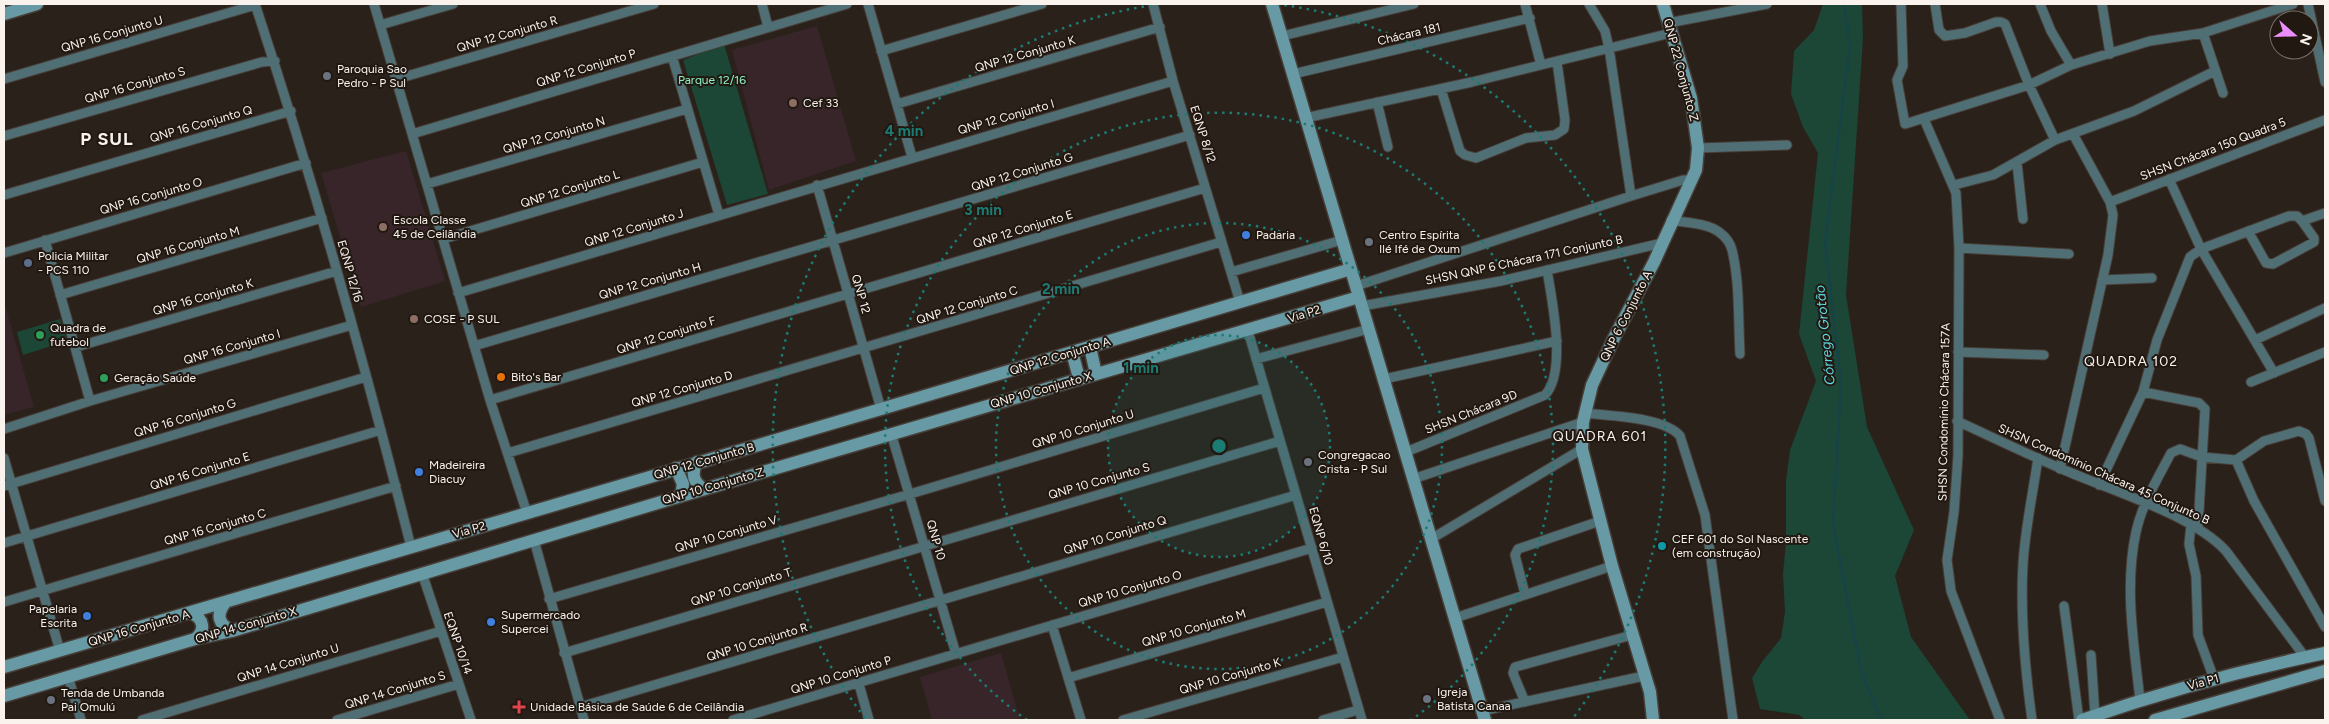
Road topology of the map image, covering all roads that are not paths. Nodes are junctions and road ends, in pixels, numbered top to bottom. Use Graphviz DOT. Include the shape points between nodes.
graph roads {
  1 [pos="37,4"];
  2 [pos="255,4"];
  3 [pos="374,4"];
  4 [pos="453,4"];
  5 [pos="654,4"];
  6 [pos="762,4"];
  7 [pos="847,4"];
  8 [pos="868,4"];
  9 [pos="1042,4"];
  10 [pos="1153,4"];
  11 [pos="1272,4"];
  12 [pos="1414,4"];
  13 [pos="1526,4"];
  14 [pos="1589,4"];
  15 [pos="1663,4"];
  16 [pos="1767,4"];
  17 [pos="1901,4"];
  18 [pos="1935,4"];
  19 [pos="2040,4"];
  20 [pos="2102,4"];
  21 [pos="2293,4"];
  22 [pos="2308,4"];
  23 [pos="1723,8"];
  24 [pos="9,9"];
  25 [pos="1530,18"];
  26 [pos="380,25"];
  27 [pos="768,27"];
  28 [pos="1160,27"];
  29 [pos="1670,28"];
  30 [pos="2203,33"];
  31 [pos="1282,36"];
  32 [pos="1609,48"];
  33 [pos="882,51"];
  34 [pos="2110,54"];
  35 [pos="672,56"];
  36 [pos="275,61"];
  37 [pos="1557,62"];
  38 [pos="1541,65"];
  39 [pos="2071,65"];
  40 [pos="2215,72"];
  41 [pos="1293,74"];
  42 [pos="4,79"];
  43 [pos="397,79"];
  44 [pos="1173,81"];
  45 [pos="2325,82"];
  46 [pos="2029,85"];
  47 [pos="1442,88"];
  48 [pos="2223,93"];
  49 [pos="1378,102"];
  50 [pos="897,104"];
  51 [pos="687,109"];
  52 [pos="291,111"];
  53 [pos="1306,118"];
  54 [pos="1924,119"];
  55 [pos="2325,120"];
  56 [pos="412,134"];
  57 [pos="2074,134"];
  58 [pos="1190,135"];
  59 [pos="4,136"];
  60 [pos="2054,140"];
  61 [pos="1787,145"];
  62 [pos="1388,147"];
  63 [pos="1698,148"];
  64 [pos="912,157"];
  65 [pos="703,162"];
  66 [pos="2017,163"];
  67 [pos="306,164"];
  68 [pos="2169,179"];
  69 [pos="1692,180"];
  70 [pos="427,184"];
  71 [pos="817,185"];
  72 [pos="1954,185"];
  73 [pos="1205,188"];
  74 [pos="4,195"];
  75 [pos="1632,196"];
  76 [pos="2110,202"];
  77 [pos="2325,213"];
  78 [pos="719,215"];
  79 [pos="322,218"];
  80 [pos="2023,219"];
  81 [pos="1671,220"];
  82 [pos="2302,222"];
  83 [pos="2248,232"];
  84 [pos="443,239"];
  85 [pos="45,240"];
  86 [pos="1342,240"];
  87 [pos="833,241"];
  88 [pos="1221,242"];
  89 [pos="1662,243"];
  90 [pos="1959,248"];
  91 [pos="2201,249"];
  92 [pos="4,253"];
  93 [pos="2069,254"];
  94 [pos="1351,269"];
  95 [pos="1547,270"];
  96 [pos="337,271"];
  97 [pos="1231,272"];
  98 [pos="2152,278"];
  99 [pos="2102,280"];
  100 [pos="458,293"];
  101 [pos="848,294"];
  102 [pos="60,295"];
  103 [pos="1359,296"];
  104 [pos="1240,302"];
  105 [pos="2325,308"];
  106 [pos="352,325"];
  107 [pos="1369,329"];
  108 [pos="1248,331"];
  109 [pos="2255,340"];
  110 [pos="1556,341"];
  111 [pos="474,346"];
  112 [pos="76,347"];
  113 [pos="1090,347"];
  114 [pos="864,349"];
  115 [pos="1072,352"];
  116 [pos="1958,352"];
  117 [pos="2325,352"];
  118 [pos="1740,354"];
  119 [pos="2044,355"];
  120 [pos="1256,359"];
  121 [pos="2274,373"];
  122 [pos="1096,374"];
  123 [pos="366,377"];
  124 [pos="1079,378"];
  125 [pos="1384,379"];
  126 [pos="2252,382"];
  127 [pos="1264,388"];
  128 [pos="2143,392"];
  129 [pos="490,400"];
  130 [pos="90,401"];
  131 [pos="881,409"];
  132 [pos="1584,418"];
  133 [pos="1957,421"];
  134 [pos="4,428"];
  135 [pos="381,430"];
  136 [pos="892,433"];
  137 [pos="1280,441"];
  138 [pos="1582,450"];
  139 [pos="1406,452"];
  140 [pos="508,453"];
  141 [pos="2202,457"];
  142 [pos="4,458"];
  143 [pos="2038,458"];
  144 [pos="2236,460"];
  145 [pos="697,462"];
  146 [pos="676,468"];
  147 [pos="2060,469"];
  148 [pos="1414,479"];
  149 [pos="7,484"];
  150 [pos="2098,485"];
  151 [pos="396,486"];
  152 [pos="704,489"];
  153 [pos="910,494"];
  154 [pos="1296,495"];
  155 [pos="681,496"];
  156 [pos="2325,501"];
  157 [pos="2145,504"];
  158 [pos="527,513"];
  159 [pos="1600,521"];
  160 [pos="2194,526"];
  161 [pos="26,536"];
  162 [pos="1431,539"];
  163 [pos="534,540"];
  164 [pos="4,543"];
  165 [pos="925,546"];
  166 [pos="411,547"];
  167 [pos="1312,548"];
  168 [pos="1612,566"];
  169 [pos="422,573"];
  170 [pos="42,591"];
  171 [pos="1525,594"];
  172 [pos="549,599"];
  173 [pos="941,600"];
  174 [pos="4,602"];
  175 [pos="1328,602"];
  176 [pos="225,603"];
  177 [pos="2064,606"];
  178 [pos="191,613"];
  179 [pos="1455,618"];
  180 [pos="1052,625"];
  181 [pos="2325,628"];
  182 [pos="441,630"];
  183 [pos="232,631"];
  184 [pos="1632,635"];
  185 [pos="195,640"];
  186 [pos="60,651"];
  187 [pos="564,653"];
  188 [pos="2325,653"];
  189 [pos="956,654"];
  190 [pos="2091,655"];
  191 [pos="1343,657"];
  192 [pos="2304,657"];
  193 [pos="4,667"];
  194 [pos="2325,671"];
  195 [pos="68,676"];
  196 [pos="1644,676"];
  197 [pos="1068,678"];
  198 [pos="2214,679"];
  199 [pos="459,684"];
  200 [pos="859,684"];
  201 [pos="4,696"];
  202 [pos="2140,700"];
  203 [pos="1525,702"];
  204 [pos="580,707"];
  205 [pos="1358,710"];
  206 [pos="1484,716"];
  207 [pos="2085,719"];
  208 [pos="81,720"];
  209 [pos="142,720"];
  210 [pos="337,720"];
  211 [pos="471,720"];
  212 [pos="584,720"];
  213 [pos="733,720"];
  214 [pos="869,720"];
  215 [pos="1080,720"];
  216 [pos="1123,720"];
  217 [pos="1323,720"];
  218 [pos="1362,720"];
  219 [pos="1653,720"];
  220 [pos="1733,720"];
  221 [pos="2000,720"];
  222 [pos="2032,720"];
  223 [pos="2155,720"];
  1 -- 24 [label="street"];
  2 -- 36 [label="street, EQNP 12/16"];
  2 -- 42 [label="street, QNP 16 Conjunto U"];
  3 -- 26 [label="street"];
  4 -- 26 [label="street"];
  5 -- 43 [label="street, QNP 12 Conjunto R"];
  6 -- 27 [label="street"];
  7 -- 27 [label="street, QNP 12 Conjunto P"];
  8 -- 33 [label="street"];
  9 -- 33 [label="street"];
  10 -- 28 [label="street, EQNP 8/12"];
  11 -- 31 [label="street"];
  12 -- 31 [label="street"];
  13 -- 25 [label="street"];
  14 -- 32 [label="street" via="1605,31"];
  15 -- 29 [label="street, QNP 22 Conjunto Z"];
  16 -- 23 [label="street"];
  17 -- 54 [label="street" via="1903,66 1897,80 1905,124"];
  18 -- 46 [label="street" via="1944,36 1965,33 1996,22 2005,24"];
  19 -- 39 [label="street"];
  20 -- 34 [label="street"];
  21 -- 30 [label="street"];
  22 -- 45 [label="street"];
  23 -- 29 [label="street"];
  25 -- 38 [label="street"];
  25 -- 41 [label="street, Chácara 181"];
  26 -- 43 [label="street"];
  27 -- 35 [label="street, QNP 12 Conjunto P"];
  28 -- 44 [label="street, EQNP 8/12"];
  28 -- 50 [label="street, QNP 12 Conjunto K"];
  29 -- 32 [label="street"];
  29 -- 63 [label="street, QNP 22 Conjunto Z" via="1691,98"];
  30 -- 34 [label="street" via="2150,41"];
  30 -- 40 [label="street"];
  31 -- 41 [label="street"];
  32 -- 37 [label="street"];
  32 -- 75 [label="street"];
  33 -- 50 [label="street"];
  34 -- 39 [label="street"];
  35 -- 51 [label="street"];
  35 -- 56 [label="street, QNP 12 Conjunto P"];
  36 -- 52 [label="street, EQNP 12/16"];
  36 -- 59 [label="street, QNP 16 Conjunto S"];
  37 -- 38 [label="street"];
  37 -- 47 [label="street" via="1564,130 1555,135 1526,138 1476,158 1460,152"];
  38 -- 47 [label="street"];
  39 -- 46 [label="street"];
  40 -- 48 [label="street"];
  40 -- 57 [label="street" via="2134,111"];
  41 -- 53 [label="street"];
  43 -- 56 [label="street"];
  44 -- 58 [label="street, EQNP 8/12"];
  44 -- 64 [label="street, QNP 12 Conjunto I"];
  46 -- 54 [label="street"];
  46 -- 60 [label="street"];
  47 -- 49 [label="street"];
  49 -- 53 [label="street"];
  49 -- 62 [label="street"];
  50 -- 64 [label="street"];
  51 -- 65 [label="street"];
  51 -- 70 [label="street, QNP 12 Conjunto N"];
  52 -- 67 [label="street, EQNP 12/16"];
  52 -- 74 [label="street, QNP 16 Conjunto Q"];
  53 -- 86 [label="street"];
  54 -- 72 [label="street, SHSN Condomínio Chácara 157A"];
  55 -- 68 [label="street, SHSN Chácara 150 Quadra 5"];
  56 -- 70 [label="street"];
  57 -- 60 [label="street"];
  57 -- 76 [label="street"];
  58 -- 73 [label="street, EQNP 8/12"];
  58 -- 87 [label="street, QNP 12 Conjunto G"];
  60 -- 66 [label="street"];
  61 -- 63 [label="street"];
  63 -- 69 [label="street, QNP 22 Conjunto Z"];
  64 -- 71 [label="street, QNP 12 Conjunto I"];
  65 -- 78 [label="street"];
  65 -- 84 [label="street, QNP 12 Conjunto L"];
  66 -- 72 [label="street" via="1993,175"];
  66 -- 80 [label="street"];
  67 -- 79 [label="street, EQNP 12/16"];
  67 -- 85 [label="street, QNP 16 Conjunto O"];
  68 -- 76 [label="street, SHSN Chácara 150 Quadra 5"];
  68 -- 91 [label="street"];
  69 -- 75 [label="street"];
  69 -- 81 [label="street, QNP 22 Conjunto Z"];
  70 -- 84 [label="street"];
  71 -- 78 [label="street, QNP 12 Conjunto J"];
  71 -- 87 [label="street, QNP 12"];
  72 -- 90 [label="street, SHSN Condomínio Chácara 157A"];
  73 -- 88 [label="street, EQNP 8/12"];
  73 -- 101 [label="street, QNP 12 Conjunto E"];
  75 -- 103 [label="street"];
  76 -- 99 [label="street" via="2112,232"];
  77 -- 82 [label="street"];
  78 -- 100 [label="street, QNP 12 Conjunto J"];
  79 -- 96 [label="street, EQNP 12/16"];
  79 -- 102 [label="street, QNP 16 Conjunto M"];
  81 -- 89 [label="street, QNP 6 Conjunto A"];
  81 -- 118 [label="street" via="1707,227 1727,238 1732,249"];
  82 -- 83 [label="street" via="2297,216 2289,216"];
  82 -- 83 [label="street" via="2314,242 2273,264 2262,258"];
  83 -- 91 [label="street"];
  84 -- 100 [label="street"];
  85 -- 92 [label="street, QNP 16 Conjunto O"];
  85 -- 102 [label="street"];
  86 -- 94 [label="street"];
  86 -- 97 [label="street"];
  87 -- 101 [label="street, QNP 12"];
  87 -- 111 [label="street, QNP 12 Conjunto H"];
  88 -- 97 [label="street, EQNP 8/12"];
  88 -- 114 [label="street, QNP 12 Conjunto C"];
  89 -- 95 [label="street, SHSN QNP 6 Chácara 171 Conjunto B"];
  89 -- 132 [label="street, QNP 6 Conjunto A" via="1592,385"];
  90 -- 93 [label="street"];
  90 -- 116 [label="street, SHSN Condomínio Chácara 157A"];
  91 -- 109 [label="street"];
  91 -- 128 [label="street" via="2190,256 2184,269 2157,340"];
  94 -- 103 [label="street"];
  94 -- 104 [label="street"];
  95 -- 103 [label="street, SHSN QNP 6 Chácara 171 Conjunto B"];
  95 -- 110 [label="street" via="1555,313"];
  96 -- 106 [label="street, EQNP 12/16"];
  96 -- 112 [label="street, QNP 16 Conjunto K"];
  97 -- 104 [label="street, EQNP 8/12"];
  98 -- 99 [label="street"];
  99 -- 147 [label="street"];
  100 -- 111 [label="street"];
  101 -- 114 [label="street, QNP 12"];
  101 -- 129 [label="street, QNP 12 Conjunto F"];
  102 -- 112 [label="street"];
  103 -- 107 [label="street"];
  103 -- 108 [label="street, Via P2"];
  104 -- 113 [label="street, QNP 12 Conjunto A"];
  105 -- 109 [label="street"];
  106 -- 123 [label="street, EQNP 12/16"];
  106 -- 130 [label="street, QNP 16 Conjunto I"];
  107 -- 120 [label="street"];
  107 -- 125 [label="street"];
  108 -- 120 [label="street, EQNP 6/10"];
  108 -- 122 [label="street, QNP 10 Conjunto X"];
  109 -- 121 [label="street"];
  110 -- 125 [label="street"];
  110 -- 139 [label="street, SHSN Chácara 9D" via="1553,385 1545,395"];
  111 -- 129 [label="street"];
  112 -- 130 [label="street"];
  113 -- 115 [label="street, QNP 12 Conjunto A"];
  113 -- 122 [label="street"];
  114 -- 131 [label="street, QNP 12"];
  114 -- 140 [label="street, QNP 12 Conjunto D"];
  115 -- 124 [label="street"];
  115 -- 131 [label="street, QNP 12 Conjunto A"];
  116 -- 119 [label="street"];
  116 -- 133 [label="street, SHSN Condomínio Chácara 157A"];
  117 -- 121 [label="street"];
  120 -- 127 [label="street, EQNP 6/10"];
  121 -- 126 [label="street"];
  122 -- 124 [label="street, QNP 10 Conjunto X"];
  123 -- 135 [label="street, EQNP 12/16"];
  123 -- 149 [label="street, QNP 16 Conjunto G"];
  124 -- 136 [label="street, QNP 10 Conjunto X"];
  125 -- 139 [label="street"];
  127 -- 137 [label="street, EQNP 6/10"];
  127 -- 153 [label="street, QNP 10 Conjunto U"];
  128 -- 141 [label="street" via="2203,406"];
  128 -- 150 [label="street"];
  129 -- 140 [label="street"];
  130 -- 134 [label="street, QNP 16 Conjunto I"];
  131 -- 145 [label="street, QNP 12 Conjunto B"];
  132 -- 138 [label="street, QNP 6 Conjunto A"];
  132 -- 148 [label="street"];
  132 -- 220 [label="street" via="1654,422 1675,429 1680,436 1705,515"];
  133 -- 143 [label="street, SHSN Condomínio Chácara 45 Conjunto B"];
  133 -- 221 [label="street, SHSN Condomínio Chácara 157A" via="1957,486 1947,560 1948,576"];
  135 -- 151 [label="street, EQNP 12/16"];
  135 -- 161 [label="street, QNP 16 Conjunto E"];
  136 -- 152 [label="street, QNP 10 Conjunto Z"];
  136 -- 153 [label="street, QNP 10"];
  137 -- 154 [label="street, EQNP 6/10"];
  137 -- 165 [label="street, QNP 10 Conjunto S"];
  138 -- 159 [label="street, QNP 6 Conjunto A"];
  138 -- 162 [label="street"];
  139 -- 148 [label="street"];
  140 -- 158 [label="street"];
  141 -- 144 [label="street"];
  141 -- 157 [label="street" via="2174,450"];
  141 -- 160 [label="street"];
  142 -- 149 [label="street"];
  143 -- 147 [label="street, SHSN Condomínio Chácara 45 Conjunto B"];
  143 -- 222 [label="street" via="2022,589 2025,662"];
  144 -- 156 [label="street" via="2264,441 2299,431 2304,433 2309,438"];
  144 -- 181 [label="street" via="2254,501"];
  145 -- 146 [label="street, QNP 12 Conjunto B"];
  145 -- 152 [label="street" via="693,478"];
  146 -- 155 [label="street" via="683,484"];
  146 -- 158 [label="street, QNP 12 Conjunto B"];
  147 -- 150 [label="street, SHSN Condomínio Chácara 45 Conjunto B"];
  148 -- 162 [label="street"];
  149 -- 161 [label="street"];
  150 -- 157 [label="street, SHSN Condomínio Chácara 45 Conjunto B"];
  151 -- 166 [label="street, EQNP 12/16"];
  151 -- 170 [label="street, QNP 16 Conjunto C"];
  152 -- 155 [label="street, QNP 10 Conjunto Z"];
  153 -- 165 [label="street, QNP 10"];
  153 -- 172 [label="street, QNP 10 Conjunto V"];
  154 -- 167 [label="street, EQNP 6/10"];
  154 -- 173 [label="street, QNP 10 Conjunto Q"];
  155 -- 163 [label="street, QNP 10 Conjunto Z"];
  157 -- 160 [label="street, SHSN Condomínio Chácara 45 Conjunto B"];
  157 -- 202 [label="street" via="2136,533 2130,586"];
  158 -- 166 [label="street, Via P2"];
  159 -- 168 [label="street, QNP 6 Conjunto A"];
  159 -- 171 [label="street" via="1516,551"];
  160 -- 192 [label="street, SHSN Condomínio Chácara 45 Conjunto B" via="2226,551"];
  160 -- 198 [label="street" via="2188,544 2196,576 2198,635"];
  161 -- 164 [label="street, QNP 16 Conjunto E"];
  161 -- 170 [label="street"];
  162 -- 179 [label="street"];
  163 -- 169 [label="street"];
  163 -- 172 [label="street"];
  165 -- 173 [label="street, QNP 10"];
  165 -- 187 [label="street, QNP 10 Conjunto T"];
  166 -- 176 [label="street, QNP 16 Conjunto A"];
  167 -- 175 [label="street, EQNP 6/10"];
  167 -- 180 [label="street, QNP 10 Conjunto O"];
  168 -- 171 [label="street"];
  168 -- 184 [label="street, QNP 6 Conjunto A"];
  169 -- 182 [label="street, EQNP 10/14"];
  169 -- 183 [label="street, QNP 14 Conjunto X"];
  170 -- 174 [label="street, QNP 16 Conjunto C"];
  170 -- 186 [label="street"];
  171 -- 179 [label="street"];
  172 -- 187 [label="street"];
  173 -- 189 [label="street, QNP 10"];
  173 -- 204 [label="street, QNP 10 Conjunto R"];
  175 -- 191 [label="street, EQNP 6/10"];
  175 -- 197 [label="street, QNP 10 Conjunto M"];
  176 -- 178 [label="street, QNP 16 Conjunto A"];
  176 -- 183 [label="street" via="219,610 219,619"];
  177 -- 207 [label="street"];
  178 -- 185 [label="street" via="202,621 203,628"];
  178 -- 186 [label="street, QNP 16 Conjunto A"];
  179 -- 206 [label="street"];
  180 -- 189 [label="street, QNP 10 Conjunto O"];
  180 -- 197 [label="street"];
  182 -- 199 [label="street, EQNP 10/14"];
  182 -- 209 [label="street, QNP 14 Conjunto U"];
  183 -- 185 [label="street, QNP 14 Conjunto X"];
  184 -- 196 [label="street, QNP 6 Conjunto A"];
  184 -- 203 [label="street" via="1515,668"];
  185 -- 195 [label="street, QNP 14 Conjunto X"];
  186 -- 193 [label="street, QNP 16 Conjunto A"];
  187 -- 204 [label="street"];
  188 -- 192 [label="street, Via P1"];
  189 -- 200 [label="street, QNP 10 Conjunto P"];
  190 -- 207 [label="street"];
  191 -- 205 [label="street, EQNP 6/10"];
  191 -- 216 [label="street, QNP 10 Conjunto K"];
  192 -- 198 [label="street, Via P1"];
  194 -- 223 [label="street, Via P1"];
  195 -- 201 [label="street, QNP 14 Conjunto X"];
  195 -- 208 [label="street"];
  196 -- 203 [label="street"];
  196 -- 219 [label="street, QNP 6 Conjunto A" via="1650,692"];
  197 -- 215 [label="street"];
  198 -- 202 [label="street, Via P1"];
  199 -- 210 [label="street, QNP 14 Conjunto S"];
  199 -- 211 [label="street, EQNP 10/14"];
  200 -- 213 [label="street, QNP 10 Conjunto P"];
  200 -- 214 [label="street"];
  202 -- 207 [label="street, Via P1"];
  203 -- 206 [label="street"];
  204 -- 212 [label="street"];
  205 -- 217 [label="street"];
  205 -- 218 [label="street, EQNP 6/10"];
}
